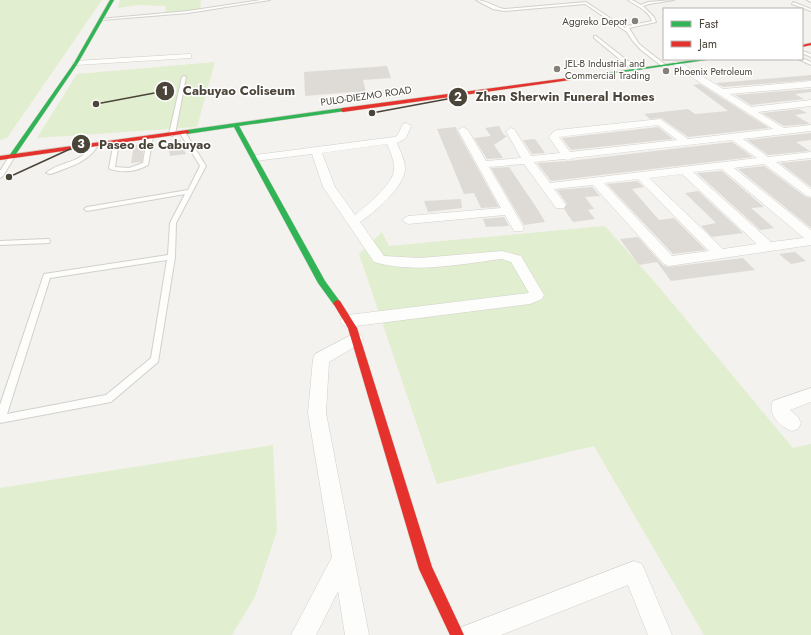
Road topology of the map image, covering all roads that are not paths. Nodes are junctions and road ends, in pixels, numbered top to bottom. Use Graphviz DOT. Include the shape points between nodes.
graph roads {
  1 [pos="112,0"];
  2 [pos="268,0"];
  3 [pos="478,0"];
  4 [pos="566,0"];
  5 [pos="630,0"];
  6 [pos="672,0"];
  7 [pos="254,1"];
  8 [pos="572,4"];
  9 [pos="793,4"];
  10 [pos="641,6"];
  11 [pos="811,10"];
  12 [pos="102,18"];
  13 [pos="628,31"];
  14 [pos="595,38"];
  15 [pos="188,56"];
  16 [pos="704,60"];
  17 [pos="76,64"];
  18 [pos="677,64"];
  19 [pos="665,66"];
  20 [pos="636,70"];
  21 [pos="184,77"];
  22 [pos="811,84"];
  23 [pos="721,92"];
  24 [pos="811,103"];
  25 [pos="749,110"];
  26 [pos="236,126"];
  27 [pos="406,126"];
  28 [pos="811,128"];
  29 [pos="463,130"];
  30 [pos="511,131"];
  31 [pos="784,132"];
  32 [pos="183,133"];
  33 [pos="172,134"];
  34 [pos="150,137"];
  35 [pos="736,138"];
  36 [pos="391,141"];
  37 [pos="116,142"];
  38 [pos="687,143"];
  39 [pos="95,145"];
  40 [pos="316,150"];
  41 [pos="811,155"];
  42 [pos="12,156"];
  43 [pos="568,157"];
  44 [pos="0,158"];
  45 [pos="254,158"];
  46 [pos="528,160"];
  47 [pos="767,161"];
  48 [pos="483,165"];
  49 [pos="725,166"];
  50 [pos="685,171"];
  51 [pos="50,173"];
  52 [pos="0,176"];
  53 [pos="641,176"];
  54 [pos="596,181"];
  55 [pos="811,183"];
  56 [pos="799,185"];
  57 [pos="546,187"];
  58 [pos="190,191"];
  59 [pos="811,194"];
  60 [pos="560,206"];
  61 [pos="87,209"];
  62 [pos="508,210"];
  63 [pos="408,220"];
  64 [pos="354,221"];
  65 [pos="518,228"];
  66 [pos="811,237"];
  67 [pos="47,241"];
  68 [pos="811,241"];
  69 [pos="0,243"];
  70 [pos="768,247"];
  71 [pos="720,254"];
  72 [pos="171,257"];
  73 [pos="348,321"];
  74 [pos="355,339"];
  75 [pos="811,395"];
  76 [pos="0,419"];
  77 [pos="792,423"];
  78 [pos="343,558"];
  79 [pos="303,635"];
  80 [pos="357,635"];
  81 [pos="457,635"];
  82 [pos="470,635"];
  83 [pos="660,635"];
  1 -- 12 [label="street"];
  2 -- 7 [label="lane"];
  3 -- 8 [label="lane" via="504,10"];
  4 -- 8 [label="lane"];
  5 -- 10 [label="lane"];
  6 -- 10 [label="lane" via="648,2"];
  7 -- 12 [label="lane" via="217,5 188,12"];
  8 -- 13 [label="lane" via="586,3"];
  9 -- 11 [label="lane"];
  10 -- 13 [label="lane" via="654,22 627,27"];
  12 -- 17 [label="street"];
  13 -- 19 [label="lane" via="640,48"];
  14 -- 20 [label="lane"];
  15 -- 17 [label="street"];
  16 -- 18 [label="street, PULO-DIEZMO ROAD"];
  17 -- 42 [label="street"];
  18 -- 19 [label="street, PULO-DIEZMO ROAD"];
  18 -- 23 [label="street"];
  19 -- 20 [label="street, PULO-DIEZMO ROAD"];
  20 -- 26 [label="street, PULO-DIEZMO ROAD"];
  21 -- 33 [label="lane"];
  22 -- 23 [label="street"];
  23 -- 25 [label="street"];
  24 -- 25 [label="street"];
  25 -- 31 [label="street"];
  26 -- 32 [label="street, PULO-DIEZMO ROAD"];
  26 -- 45 [label="street"];
  27 -- 36 [label="street" via="401,138"];
  28 -- 31 [label="street"];
  29 -- 48 [label="street"];
  30 -- 46 [label="street"];
  31 -- 35 [label="street"];
  32 -- 33 [label="street, PULO-DIEZMO ROAD"];
  32 -- 58 [label="lane" via="203,166"];
  33 -- 34 [label="street, PULO-DIEZMO ROAD"];
  34 -- 37 [label="street, PULO-DIEZMO ROAD"];
  34 -- 37 [label="lane" via="146,164 121,171 112,168"];
  35 -- 38 [label="street"];
  35 -- 47 [label="street"];
  36 -- 40 [label="street"];
  36 -- 64 [label="street" via="399,164 398,177 365,214"];
  37 -- 39 [label="street, PULO-DIEZMO ROAD"];
  38 -- 43 [label="street"];
  38 -- 43 [label="street" via="660,122 557,133 554,137"];
  39 -- 42 [label="street, PULO-DIEZMO ROAD"];
  39 -- 51 [label="lane" via="92,151 79,160"];
  40 -- 45 [label="street"];
  40 -- 64 [label="street" via="329,187"];
  41 -- 47 [label="street"];
  42 -- 44 [label="street, PULO-DIEZMO ROAD"];
  42 -- 52 [label="lane"];
  43 -- 46 [label="street"];
  45 -- 73 [label="street" via="322,282"];
  46 -- 48 [label="street"];
  46 -- 57 [label="street"];
  47 -- 49 [label="street"];
  47 -- 56 [label="street"];
  48 -- 62 [label="street"];
  49 -- 50 [label="street"];
  49 -- 66 [label="street"];
  50 -- 53 [label="street"];
  50 -- 70 [label="street"];
  53 -- 54 [label="street"];
  53 -- 71 [label="street"];
  54 -- 57 [label="street"];
  54 -- 71 [label="street" via="669,261"];
  55 -- 56 [label="street"];
  56 -- 59 [label="street"];
  57 -- 60 [label="street"];
  58 -- 61 [label="lane"];
  58 -- 72 [label="lane" via="173,223"];
  62 -- 63 [label="street"];
  62 -- 65 [label="street"];
  64 -- 73 [label="street" via="379,259 415,262 509,256 516,260 537,295 530,299"];
  67 -- 69 [label="lane"];
  68 -- 70 [label="street"];
  70 -- 71 [label="street"];
  72 -- 76 [label="lane" via="155,360 108,399"];
  72 -- 76 [label="lane" via="47,276"];
  73 -- 74 [label="street"];
  74 -- 78 [label="street" via="321,359 317,413"];
  74 -- 81 [label="street" via="426,569"];
  75 -- 77 [label="street" via="779,406 780,411"];
  78 -- 79 [label="street"];
  78 -- 80 [label="street"];
  82 -- 83 [label="street" via="634,572"];
}
